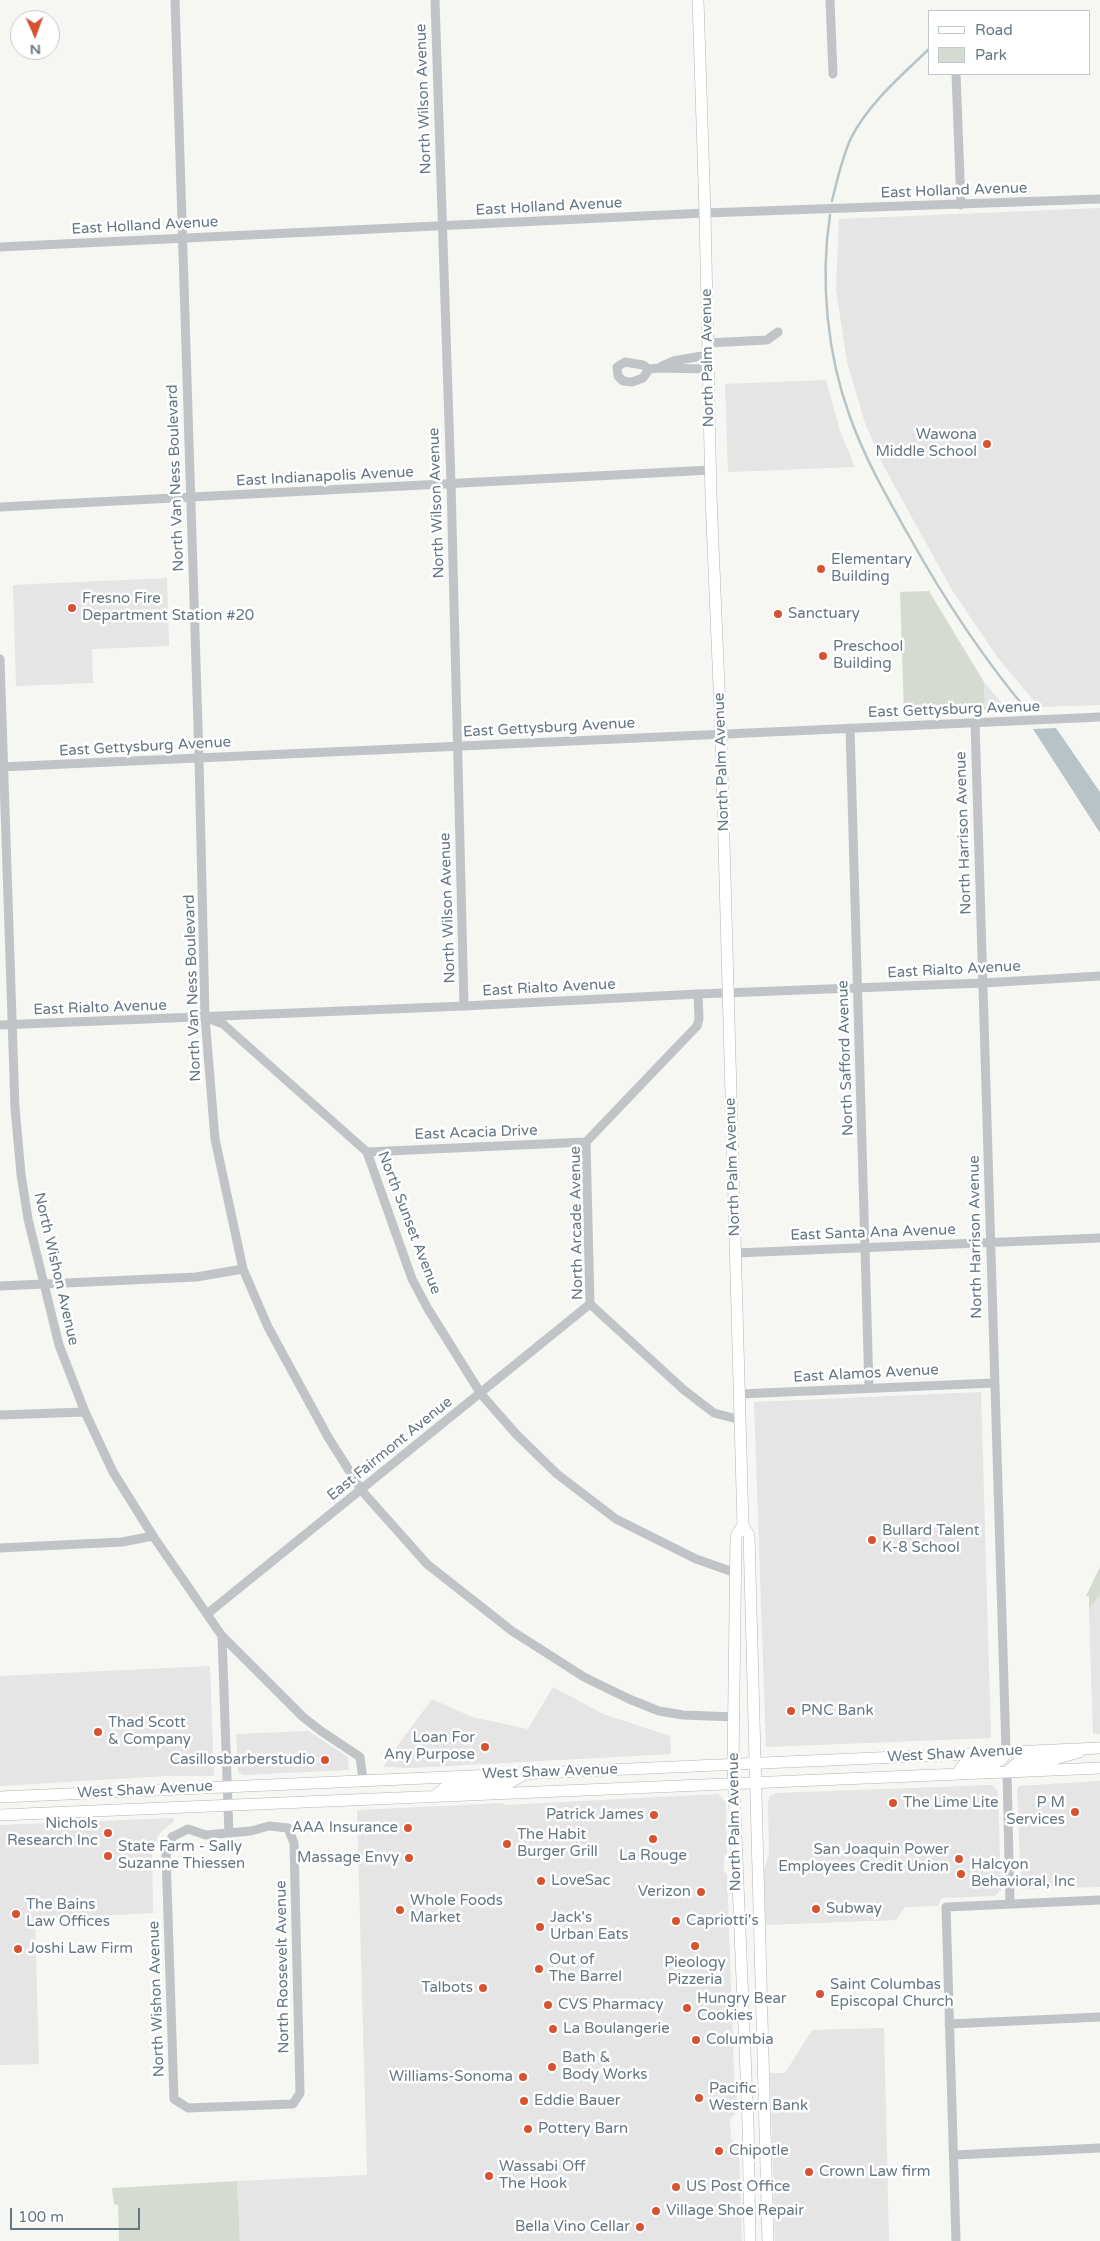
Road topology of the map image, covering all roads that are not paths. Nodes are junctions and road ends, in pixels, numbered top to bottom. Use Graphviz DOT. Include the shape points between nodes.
graph roads {
  1 [pos="175,0"];
  2 [pos="435,0"];
  3 [pos="698,0"];
  4 [pos="830,0"];
  5 [pos="833,74"];
  6 [pos="956,75"];
  7 [pos="1100,198"];
  8 [pos="961,205"];
  9 [pos="705,213"];
  10 [pos="441,226"];
  11 [pos="182,238"];
  12 [pos="0,246"];
  13 [pos="778,332"];
  14 [pos="708,343"];
  15 [pos="708,356"];
  16 [pos="659,368"];
  17 [pos="649,369"];
  18 [pos="708,369"];
  19 [pos="711,470"];
  20 [pos="451,483"];
  21 [pos="190,499"];
  22 [pos="0,507"];
  23 [pos="0,659"];
  24 [pos="1100,717"];
  25 [pos="974,722"];
  26 [pos="850,728"];
  27 [pos="722,734"];
  28 [pos="457,746"];
  29 [pos="199,758"];
  30 [pos="2,767"];
  31 [pos="1100,976"];
  32 [pos="983,983"];
  33 [pos="858,988"];
  34 [pos="727,993"];
  35 [pos="698,994"];
  36 [pos="464,1006"];
  37 [pos="205,1017"];
  38 [pos="0,1025"];
  39 [pos="11,1025"];
  40 [pos="586,1142"];
  41 [pos="367,1152"];
  42 [pos="1100,1238"];
  43 [pos="990,1242"];
  44 [pos="865,1248"];
  45 [pos="736,1253"];
  46 [pos="243,1269"];
  47 [pos="42,1284"];
  48 [pos="0,1286"];
  49 [pos="590,1304"];
  50 [pos="994,1383"];
  51 [pos="869,1388"];
  52 [pos="481,1394"];
  53 [pos="740,1394"];
  54 [pos="85,1412"];
  55 [pos="0,1415"];
  56 [pos="741,1420"];
  57 [pos="362,1491"];
  58 [pos="743,1525"];
  59 [pos="153,1536"];
  60 [pos="0,1548"];
  61 [pos="736,1573"];
  62 [pos="207,1614"];
  63 [pos="222,1636"];
  64 [pos="735,1717"];
  65 [pos="1096,1748"];
  66 [pos="1006,1752"];
  67 [pos="754,1763"];
  68 [pos="733,1764"];
  69 [pos="1100,1768"];
  70 [pos="1007,1772"];
  71 [pos="527,1773"];
  72 [pos="957,1774"];
  73 [pos="363,1780"];
  74 [pos="755,1782"];
  75 [pos="734,1783"];
  76 [pos="227,1787"];
  77 [pos="435,1796"];
  78 [pos="0,1797"];
  79 [pos="227,1805"];
  80 [pos="0,1815"];
  81 [pos="288,1828"];
  82 [pos="229,1834"];
  83 [pos="1100,1900"];
  84 [pos="1010,1904"];
  85 [pos="1100,2018"];
  86 [pos="949,2024"];
  87 [pos="293,2104"];
  88 [pos="748,2124"];
  89 [pos="1100,2148"];
  90 [pos="954,2154"];
  91 [pos="750,2241"];
  92 [pos="767,2241"];
  93 [pos="956,2241"];
  1 -- 11 [label="street, North Van Ness Boulevard"];
  2 -- 10 [label="street, North Wilson Avenue"];
  3 -- 9 [label="main road, North Palm Avenue"];
  4 -- 5 [label="street"];
  6 -- 8 [label="street"];
  7 -- 8 [label="street, East Holland Avenue"];
  8 -- 9 [label="street, East Holland Avenue"];
  9 -- 10 [label="street, East Holland Avenue"];
  9 -- 14 [label="main road, North Palm Avenue"];
  10 -- 11 [label="street, East Holland Avenue"];
  10 -- 20 [label="street, North Wilson Avenue"];
  11 -- 12 [label="street, East Holland Avenue"];
  11 -- 21 [label="street, North Van Ness Boulevard"];
  13 -- 14 [label="street" via="767,340"];
  14 -- 15 [label="main road, North Palm Avenue"];
  15 -- 16 [label="street" via="673,361"];
  15 -- 18 [label="main road, North Palm Avenue"];
  16 -- 17 [label="street"];
  16 -- 18 [label="street"];
  18 -- 19 [label="main road, North Palm Avenue"];
  19 -- 20 [label="street, East Indianapolis Avenue"];
  19 -- 27 [label="main road, North Palm Avenue"];
  20 -- 21 [label="street, East Indianapolis Avenue"];
  20 -- 28 [label="street, North Wilson Avenue"];
  21 -- 22 [label="street, East Indianapolis Avenue"];
  21 -- 29 [label="street, North Van Ness Boulevard"];
  23 -- 30 [label="street, North Wishon Avenue"];
  24 -- 25 [label="street, East Gettysburg Avenue"];
  25 -- 26 [label="street, East Gettysburg Avenue"];
  25 -- 32 [label="street, North Harrison Avenue"];
  26 -- 27 [label="street, East Gettysburg Avenue"];
  26 -- 33 [label="street, North Safford Avenue"];
  27 -- 28 [label="street, East Gettysburg Avenue"];
  27 -- 34 [label="main road, North Palm Avenue"];
  28 -- 29 [label="street, East Gettysburg Avenue"];
  28 -- 36 [label="street, North Wilson Avenue"];
  29 -- 30 [label="street, East Gettysburg Avenue"];
  29 -- 37 [label="street, North Van Ness Boulevard"];
  30 -- 39 [label="street, North Wishon Avenue"];
  31 -- 32 [label="street, East Rialto Avenue"];
  32 -- 33 [label="street, East Rialto Avenue"];
  32 -- 43 [label="street, North Harrison Avenue"];
  33 -- 34 [label="street, East Rialto Avenue"];
  33 -- 44 [label="street, North Safford Avenue"];
  34 -- 35 [label="street, East Rialto Avenue"];
  34 -- 45 [label="main road, North Palm Avenue"];
  35 -- 36 [label="street, East Rialto Avenue"];
  35 -- 40 [label="street, North Arcade Avenue" via="697,1026"];
  36 -- 37 [label="street, East Rialto Avenue"];
  37 -- 39 [label="street, East Rialto Avenue"];
  37 -- 41 [label="street, North Sunset Avenue" via="223,1024"];
  37 -- 46 [label="street, North Van Ness Boulevard" via="215,1139"];
  38 -- 39 [label="street, East Rialto Avenue"];
  39 -- 47 [label="street, North Wishon Avenue" via="21,1174"];
  40 -- 41 [label="street, East Acacia Drive"];
  40 -- 49 [label="street, North Arcade Avenue"];
  41 -- 52 [label="street, North Sunset Avenue" via="412,1278"];
  42 -- 43 [label="street, East Santa Ana Avenue"];
  43 -- 44 [label="street, East Santa Ana Avenue"];
  43 -- 50 [label="street, North Harrison Avenue"];
  44 -- 45 [label="street, East Santa Ana Avenue"];
  44 -- 51 [label="street, North Safford Avenue"];
  45 -- 53 [label="main road, North Palm Avenue"];
  46 -- 47 [label="street" via="196,1278"];
  46 -- 57 [label="street, North Van Ness Boulevard" via="299,1386"];
  47 -- 48 [label="street"];
  47 -- 54 [label="street, North Wishon Avenue" via="59,1345"];
  49 -- 52 [label="street, East Fairmont Avenue"];
  49 -- 56 [label="street, North Arcade Avenue" via="684,1390 714,1413"];
  50 -- 51 [label="street, East Alamos Avenue"];
  50 -- 66 [label="street, North Harrison Avenue"];
  51 -- 53 [label="street, East Alamos Avenue"];
  52 -- 57 [label="street, East Fairmont Avenue"];
  52 -- 61 [label="street, North Sunset Avenue" via="557,1474 600,1509 696,1559"];
  53 -- 56 [label="main road, North Palm Avenue"];
  54 -- 55 [label="street"];
  54 -- 59 [label="street, North Wishon Avenue" via="113,1472"];
  56 -- 58 [label="main road, North Palm Avenue"];
  57 -- 62 [label="street, East Fairmont Avenue"];
  57 -- 64 [label="street, North Van Ness Boulevard" via="427,1564 547,1655 584,1677 659,1711"];
  58 -- 61 [label="main road, North Palm Avenue" via="736,1536"];
  58 -- 67 [label="main road, North Palm Avenue" via="749,1535"];
  59 -- 60 [label="street" via="122,1542"];
  59 -- 62 [label="street, North Wishon Avenue"];
  61 -- 64 [label="main road, North Palm Avenue"];
  62 -- 63 [label="street, North Wishon Avenue"];
  63 -- 73 [label="street, North Wishon Avenue" via="321,1732 360,1757"];
  63 -- 76 [label="street"];
  64 -- 68 [label="main road, North Palm Avenue"];
  65 -- 66 [label="main road, West Shaw Avenue"];
  65 -- 70 [label="main road" via="1054,1759 1018,1762"];
  66 -- 67 [label="main road, West Shaw Avenue"];
  66 -- 72 [label="main road" via="999,1762 964,1764"];
  67 -- 68 [label="main road, West Shaw Avenue"];
  67 -- 74 [label="main road, North Palm Avenue"];
  68 -- 71 [label="main road, West Shaw Avenue"];
  68 -- 75 [label="main road, North Palm Avenue"];
  69 -- 70 [label="main road, West Shaw Avenue"];
  70 -- 72 [label="main road, West Shaw Avenue"];
  70 -- 84 [label="street"];
  71 -- 73 [label="main road, West Shaw Avenue"];
  71 -- 77 [label="main road" via="509,1783 447,1786"];
  72 -- 74 [label="main road, West Shaw Avenue"];
  73 -- 76 [label="main road, West Shaw Avenue"];
  74 -- 75 [label="main road, West Shaw Avenue"];
  74 -- 92 [label="main road, North Palm Avenue"];
  75 -- 77 [label="main road, West Shaw Avenue"];
  75 -- 88 [label="main road, North Palm Avenue"];
  76 -- 78 [label="main road, West Shaw Avenue"];
  76 -- 79 [label="street"];
  77 -- 79 [label="main road, West Shaw Avenue"];
  79 -- 80 [label="main road, West Shaw Avenue"];
  79 -- 82 [label="street"];
  81 -- 82 [label="street, North Wishon Avenue" via="269,1826"];
  81 -- 87 [label="street, North Roosevelt Avenue" via="294,1843 300,2093"];
  82 -- 87 [label="street, North Wishon Avenue" via="206,1835 188,1828 172,1836 166,1855 174,2099 188,2108"];
  83 -- 84 [label="street"];
  84 -- 86 [label="street" via="946,1907"];
  85 -- 86 [label="street"];
  86 -- 90 [label="street"];
  88 -- 91 [label="main road, North Palm Avenue"];
  88 -- 92 [label="main road" via="757,2135 760,2211"];
  89 -- 90 [label="street"];
  90 -- 93 [label="street"];
}
